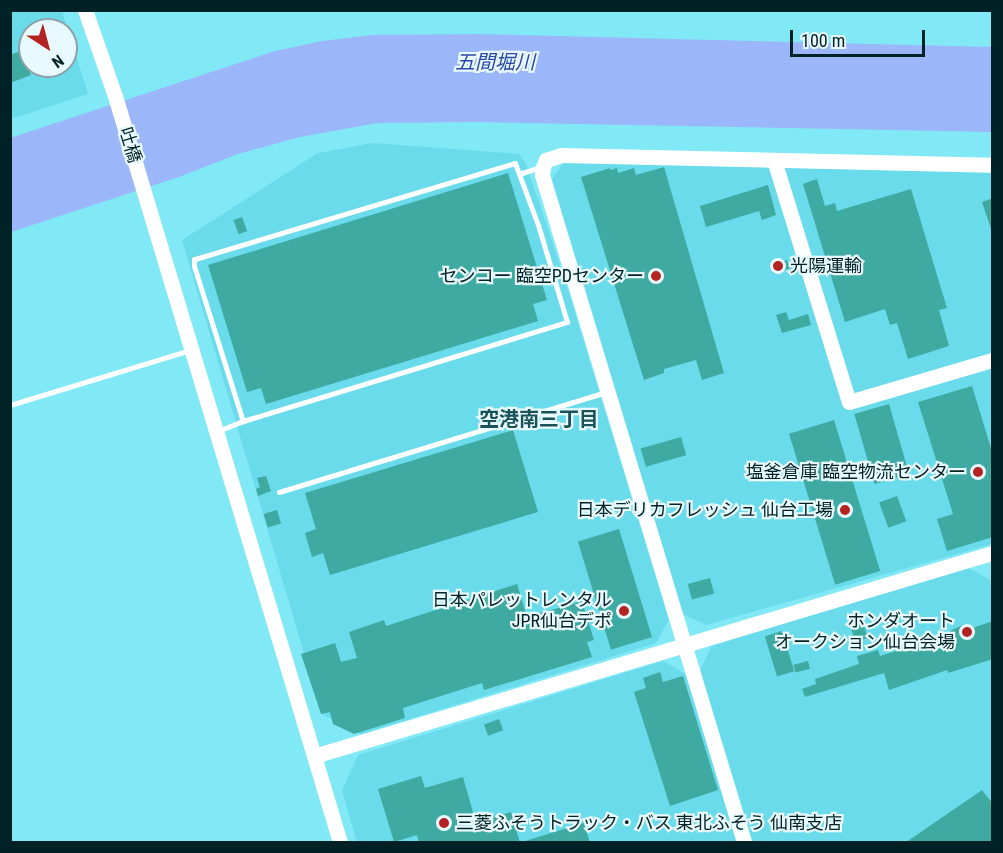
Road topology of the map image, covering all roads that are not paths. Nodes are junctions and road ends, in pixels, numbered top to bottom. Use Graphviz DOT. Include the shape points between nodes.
graph roads {
  1 [pos="85,10"];
  2 [pos="774,160"];
  3 [pos="993,165"];
  4 [pos="543,167"];
  5 [pos="519,174"];
  6 [pos="585,316"];
  7 [pos="567,322"];
  8 [pos="191,350"];
  9 [pos="993,360"];
  10 [pos="608,392"];
  11 [pos="10,405"];
  12 [pos="243,421"];
  13 [pos="216,432"];
  14 [pos="279,492"];
  15 [pos="993,553"];
  16 [pos="683,644"];
  17 [pos="314,756"];
  18 [pos="340,843"];
  19 [pos="744,843"];
  1 -- 8 [label="street, 吐橋" via="115,96"];
  2 -- 3 [label="street"];
  2 -- 4 [label="street" via="561,155 546,160"];
  2 -- 9 [label="street" via="849,402"];
  4 -- 5 [label="lane"];
  4 -- 6 [label="street" via="542,175"];
  5 -- 7 [label="lane"];
  5 -- 12 [label="lane" via="515,163 194,259"];
  6 -- 7 [label="lane"];
  6 -- 10 [label="street"];
  7 -- 12 [label="lane"];
  8 -- 11 [label="lane"];
  8 -- 13 [label="street, 吐橋"];
  10 -- 14 [label="lane"];
  10 -- 16 [label="street"];
  12 -- 13 [label="lane"];
  13 -- 17 [label="street, 吐橋"];
  15 -- 16 [label="street"];
  16 -- 17 [label="street"];
  16 -- 19 [label="street"];
  17 -- 18 [label="street, 吐橋"];
}
